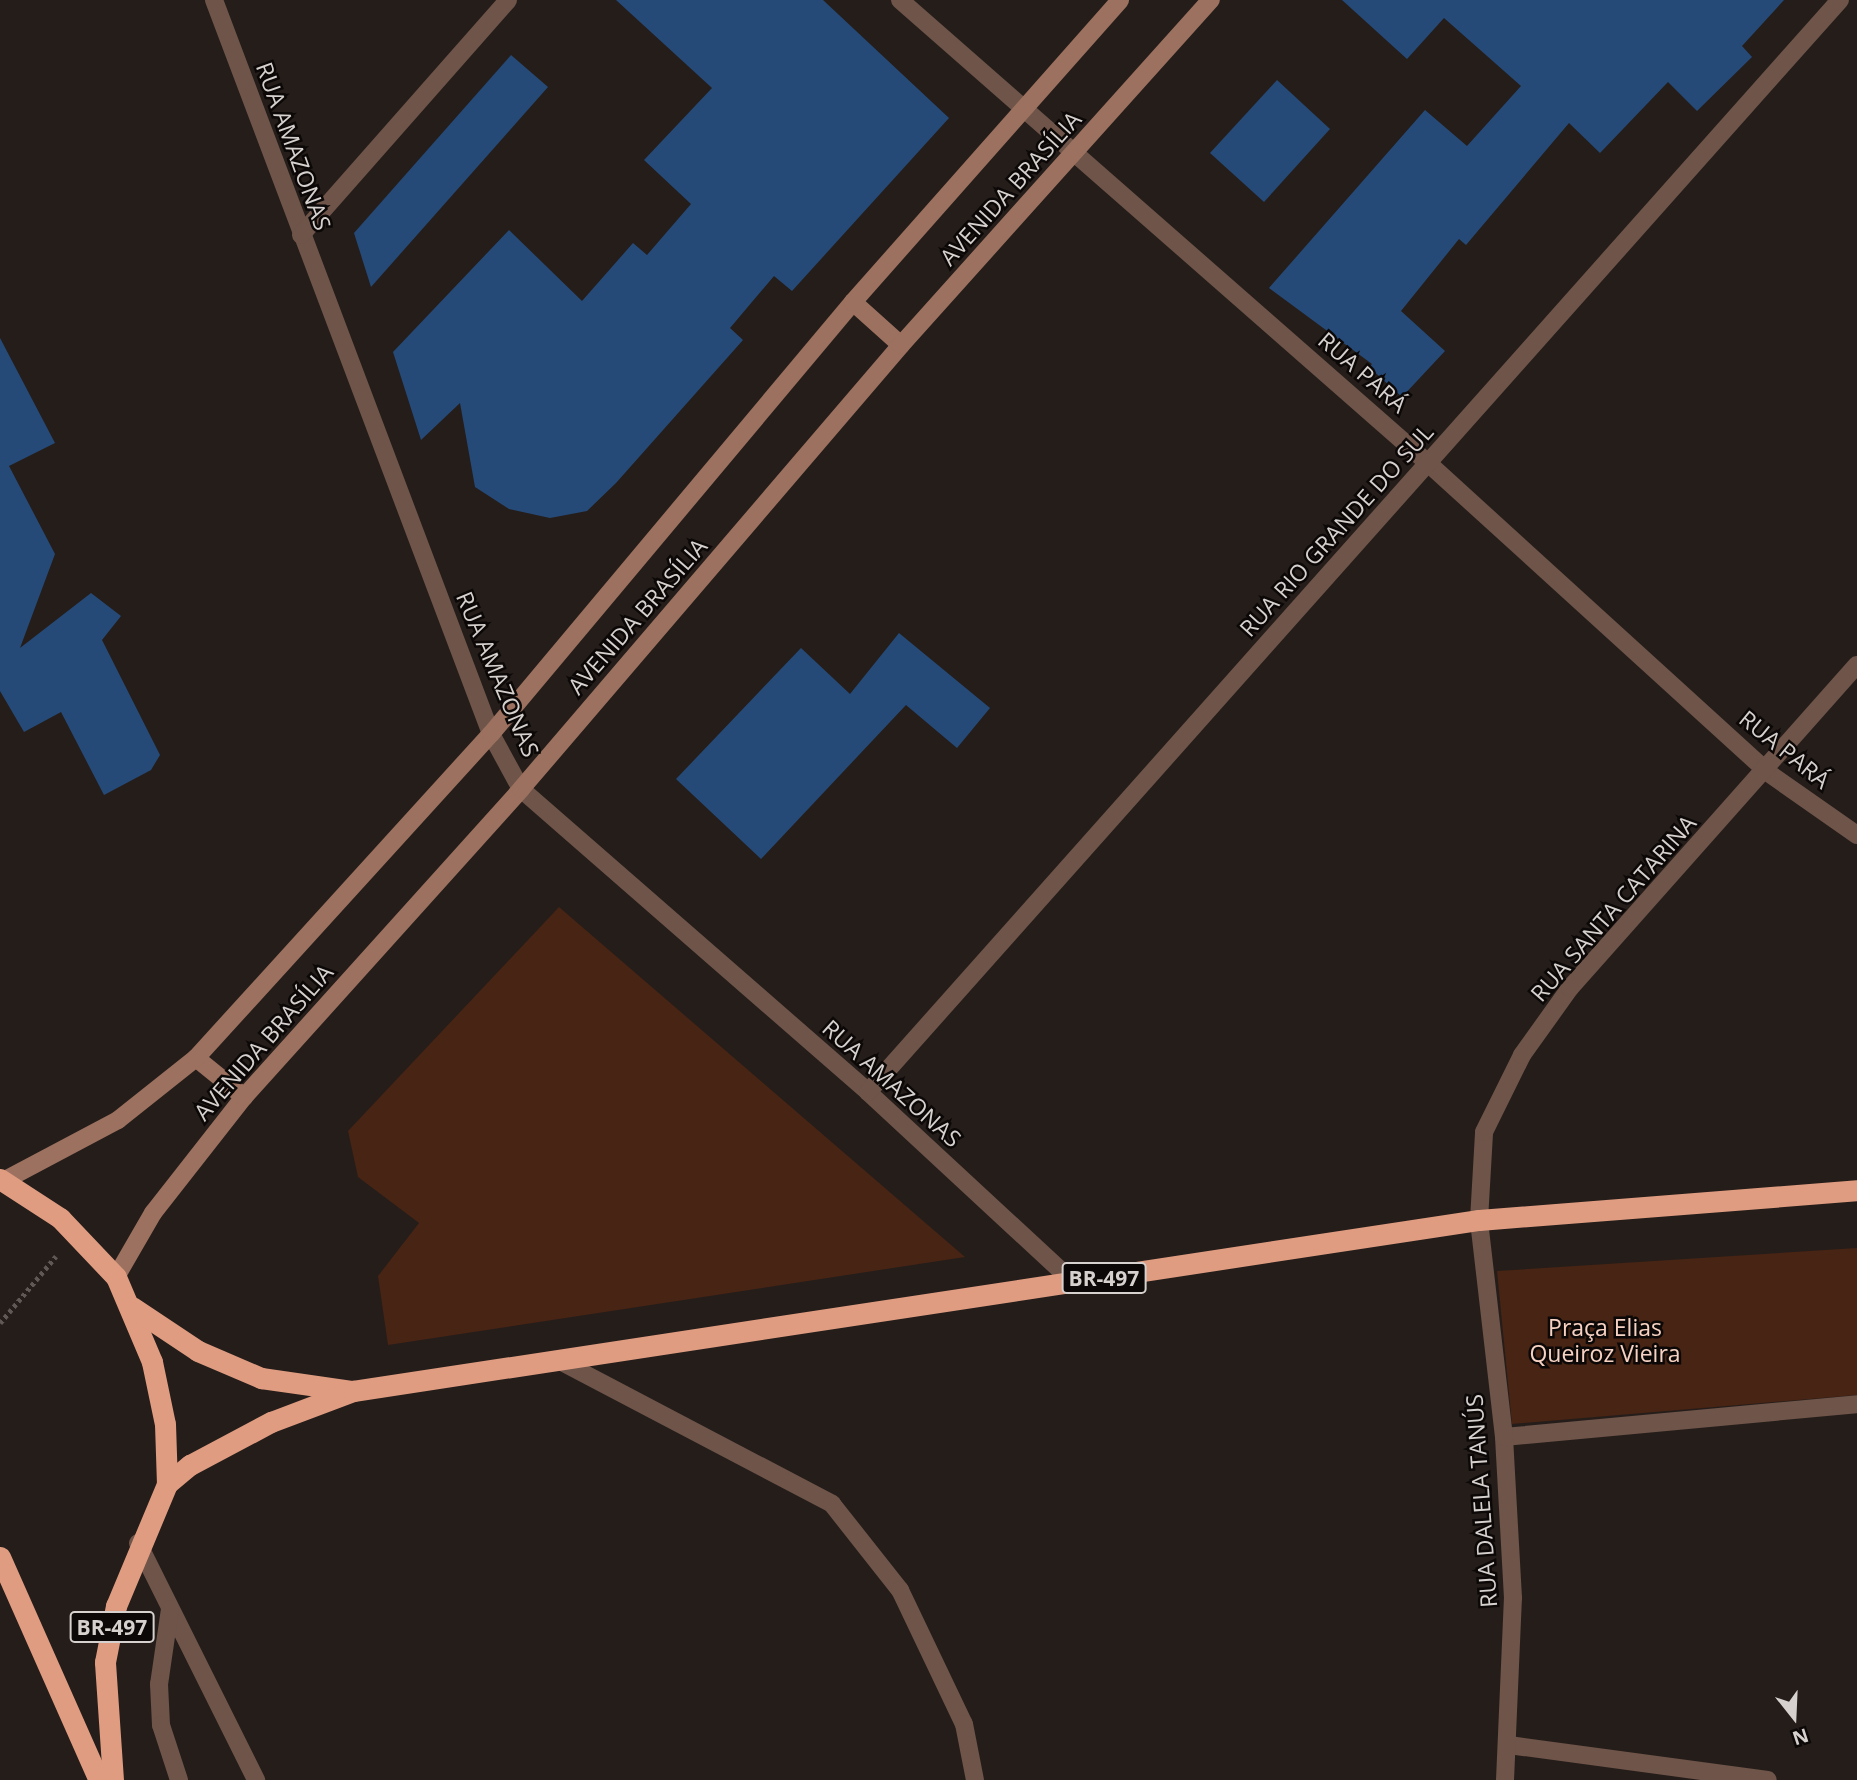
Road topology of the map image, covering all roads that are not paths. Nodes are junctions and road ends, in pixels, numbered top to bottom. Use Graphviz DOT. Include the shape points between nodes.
graph roads {
  1 [pos="214,0"];
  2 [pos="508,0"];
  3 [pos="900,0"];
  4 [pos="1121,0"];
  5 [pos="1211,0"];
  6 [pos="1840,0"];
  7 [pos="1023,109"];
  8 [pos="1075,152"];
  9 [pos="301,235"];
  10 [pos="853,302"];
  11 [pos="901,345"];
  12 [pos="1428,463"];
  13 [pos="1857,665"];
  14 [pos="491,734"];
  15 [pos="1768,772"];
  16 [pos="521,789"];
  17 [pos="1857,835"];
  18 [pos="196,1058"];
  19 [pos="868,1092"];
  20 [pos="244,1097"];
  21 [pos="1,1180"];
  22 [pos="1857,1190"];
  23 [pos="1479,1220"];
  24 [pos="116,1277"];
  25 [pos="1074,1283"];
  26 [pos="132,1307"];
  27 [pos="562,1362"];
  28 [pos="353,1391"];
  29 [pos="1857,1404"];
  30 [pos="1504,1437"];
  31 [pos="167,1484"];
  32 [pos="138,1543"];
  33 [pos="0,1557"];
  34 [pos="170,1609"];
  35 [pos="1509,1745"];
  36 [pos="100,1780"];
  37 [pos="113,1780"];
  38 [pos="179,1780"];
  39 [pos="256,1780"];
  40 [pos="975,1780"];
  41 [pos="1505,1780"];
  42 [pos="1768,1780"];
  1 -- 9 [label="street, RUA AMAZONAS"];
  2 -- 9 [label="street"];
  3 -- 7 [label="street, RUA PARÁ"];
  4 -- 7 [label="street, AVENIDA BRASÍLIA"];
  5 -- 8 [label="street, AVENIDA BRASÍLIA"];
  6 -- 12 [label="street, RUA RIO GRANDE DO SUL"];
  7 -- 8 [label="street, RUA PARÁ"];
  7 -- 10 [label="street, AVENIDA BRASÍLIA"];
  8 -- 11 [label="street, AVENIDA BRASÍLIA"];
  8 -- 12 [label="street, RUA PARÁ"];
  9 -- 14 [label="street, RUA AMAZONAS"];
  10 -- 11 [label="street"];
  10 -- 14 [label="street, AVENIDA BRASÍLIA"];
  11 -- 16 [label="street, AVENIDA BRASÍLIA"];
  12 -- 15 [label="street, RUA PARÁ"];
  12 -- 19 [label="street, RUA RIO GRANDE DO SUL"];
  13 -- 15 [label="street, RUA SANTA CATARINA"];
  14 -- 16 [label="street, RUA AMAZONAS"];
  14 -- 18 [label="street, AVENIDA BRASÍLIA"];
  15 -- 17 [label="street, RUA PARÁ"];
  15 -- 23 [label="street, RUA SANTA CATARINA" via="1570,988 1522,1055 1483,1132"];
  16 -- 19 [label="street, RUA AMAZONAS"];
  16 -- 20 [label="street, AVENIDA BRASÍLIA"];
  18 -- 20 [label="street"];
  18 -- 21 [label="street, AVENIDA BRASÍLIA" via="118,1120"];
  19 -- 25 [label="street, RUA AMAZONAS"];
  20 -- 24 [label="street, AVENIDA BRASÍLIA" via="153,1213"];
  21 -- 24 [label="highway" via="75,1234"];
  22 -- 23 [label="highway, BR-497"];
  23 -- 25 [label="highway, BR-497"];
  23 -- 30 [label="street, RUA DALELA TANÚS"];
  24 -- 26 [label="highway"];
  25 -- 27 [label="highway, BR-497"];
  26 -- 28 [label="highway, BR-497" via="198,1351 261,1378"];
  26 -- 31 [label="highway" via="152,1362 165,1424"];
  27 -- 28 [label="highway, BR-497"];
  27 -- 40 [label="street" via="832,1504 900,1590 964,1724"];
  28 -- 31 [label="highway, BR-497" via="271,1422 190,1465"];
  29 -- 30 [label="street"];
  30 -- 35 [label="street, RUA DALELA TANÚS" via="1513,1598"];
  31 -- 32 [label="highway, BR-497"];
  32 -- 34 [label="street"];
  32 -- 37 [label="highway, BR-497" via="116,1606 105,1662"];
  33 -- 36 [label="highway"];
  34 -- 38 [label="street" via="159,1684 161,1725"];
  34 -- 39 [label="street"];
  35 -- 41 [label="street, RUA DALELA TANÚS"];
  35 -- 42 [label="street"];
}
